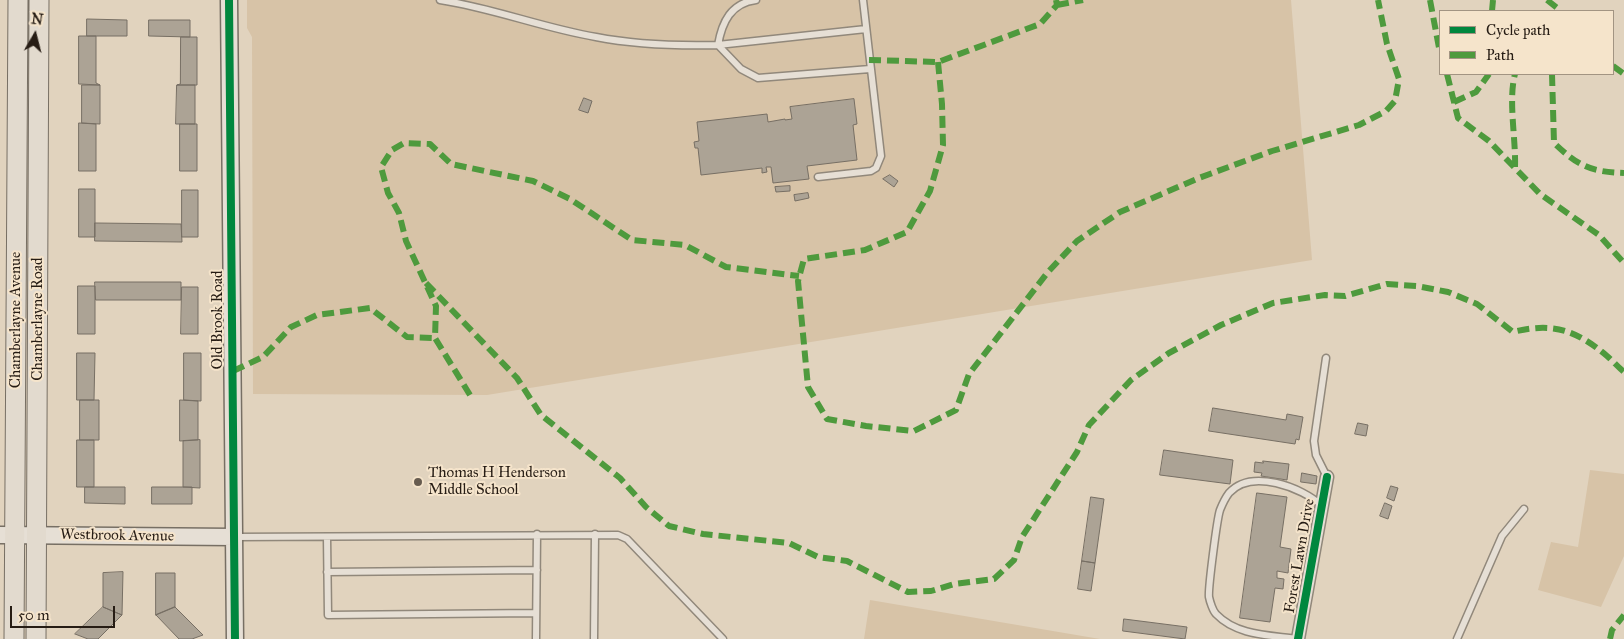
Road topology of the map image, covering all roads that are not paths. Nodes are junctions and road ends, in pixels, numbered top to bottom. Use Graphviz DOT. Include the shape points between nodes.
graph roads {
  1 [pos="18,0"];
  2 [pos="39,0"];
  3 [pos="229,0"];
  4 [pos="440,0"];
  5 [pos="756,0"];
  6 [pos="863,0"];
  7 [pos="866,29"];
  8 [pos="718,45"];
  9 [pos="870,69"];
  10 [pos="818,177"];
  11 [pos="1326,358"];
  12 [pos="1327,478"];
  13 [pos="1323,506"];
  14 [pos="1524,509"];
  15 [pos="537,534"];
  16 [pos="595,534"];
  17 [pos="7,535"];
  18 [pos="36,535"];
  19 [pos="234,537"];
  20 [pos="327,537"];
  21 [pos="537,570"];
  22 [pos="327,572"];
  23 [pos="536,613"];
  24 [pos="14,639"];
  25 [pos="36,639"];
  26 [pos="235,639"];
  27 [pos="536,639"];
  28 [pos="594,639"];
  29 [pos="723,639"];
  30 [pos="1298,639"];
  31 [pos="1457,639"];
  1 -- 17 [label="main road, Chamberlayne Avenue"];
  2 -- 18 [label="main road, Chamberlayne Road"];
  3 -- 19 [label="street, Old Brook Road"];
  4 -- 8 [label="lane" via="604,39 654,45"];
  5 -- 8 [label="lane" via="739,4 733,10 720,30"];
  6 -- 7 [label="lane"];
  7 -- 8 [label="lane"];
  7 -- 9 [label="lane"];
  8 -- 9 [label="lane" via="741,68 758,78"];
  9 -- 10 [label="lane" via="880,162 871,171"];
  11 -- 12 [label="lane" via="1314,441 1316,455"];
  12 -- 13 [label="street, Forest Lawn Drive"];
  13 -- 30 [label="street, Forest Lawn Drive"];
  13 -- 30 [label="lane" via="1295,488 1257,482 1241,484 1229,493 1220,510 1209,596 1215,614 1238,630"];
  14 -- 31 [label="lane" via="1502,536"];
  15 -- 16 [label="lane"];
  15 -- 20 [label="lane"];
  15 -- 21 [label="lane"];
  16 -- 28 [label="lane"];
  16 -- 29 [label="lane" via="627,539"];
  17 -- 18 [label="street, Westbrook Avenue"];
  17 -- 24 [label="main road, Chamberlayne Avenue"];
  18 -- 19 [label="street, Westbrook Avenue"];
  18 -- 25 [label="main road, Chamberlayne Road"];
  19 -- 20 [label="lane"];
  19 -- 26 [label="street, Old Brook Road"];
  20 -- 22 [label="lane"];
  21 -- 22 [label="lane"];
  21 -- 23 [label="lane"];
  22 -- 23 [label="lane" via="328,615"];
  23 -- 27 [label="lane"];
}
